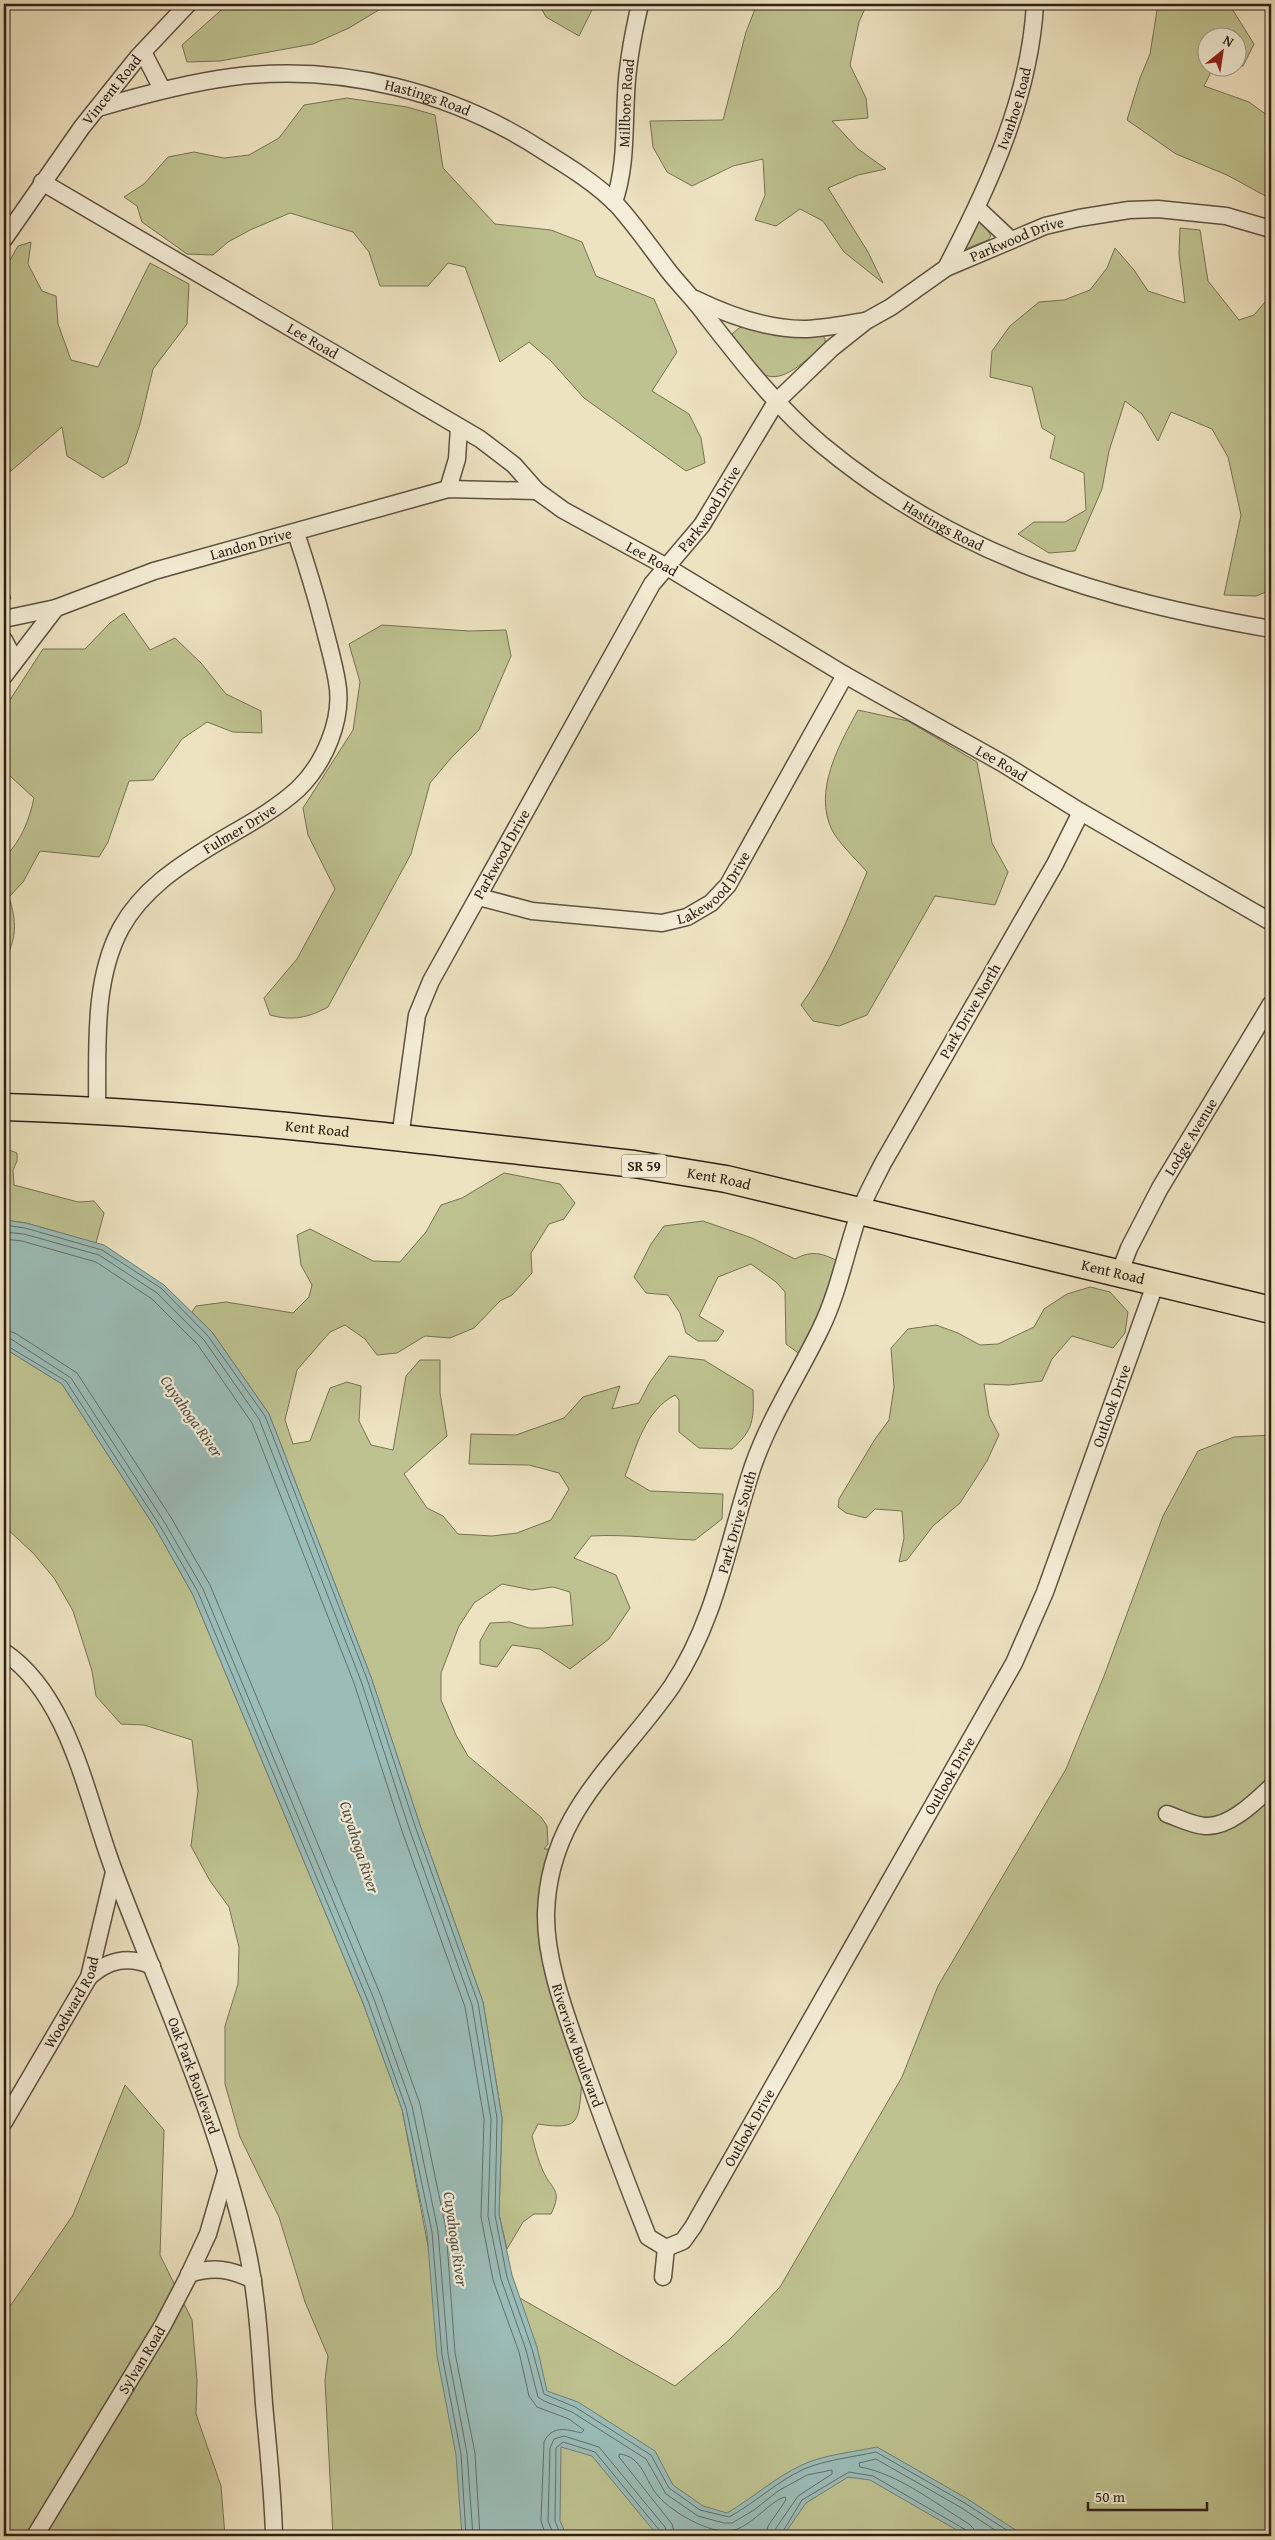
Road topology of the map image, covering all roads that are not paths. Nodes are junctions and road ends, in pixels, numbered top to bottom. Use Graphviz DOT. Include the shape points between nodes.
graph roads {
  1 [pos="188,4"];
  2 [pos="640,4"];
  3 [pos="1035,4"];
  4 [pos="143,52"];
  5 [pos="162,89"];
  6 [pos="98,108"];
  7 [pos="42,182"];
  8 [pos="614,202"];
  9 [pos="977,208"];
  10 [pos="1271,229"];
  11 [pos="4,239"];
  12 [pos="1012,240"];
  13 [pos="946,268"];
  14 [pos="689,296"];
  15 [pos="866,321"];
  16 [pos="776,402"];
  17 [pos="459,427"];
  18 [pos="448,489"];
  19 [pos="537,491"];
  20 [pos="296,533"];
  21 [pos="667,567"];
  22 [pos="56,608"];
  23 [pos="4,619"];
  24 [pos="1271,630"];
  25 [pos="4,640"];
  26 [pos="15,661"];
  27 [pos="845,674"];
  28 [pos="4,676"];
  29 [pos="1081,812"];
  30 [pos="479,896"];
  31 [pos="1271,922"];
  32 [pos="1271,1004"];
  33 [pos="4,1108"];
  34 [pos="97,1110"];
  35 [pos="400,1138"];
  36 [pos="860,1210"];
  37 [pos="1119,1274"];
  38 [pos="1156,1282"];
  39 [pos="1271,1310"];
  40 [pos="6,1658"];
  41 [pos="1271,1787"];
  42 [pos="575,1812"];
  43 [pos="1167,1814"];
  44 [pos="114,1872"];
  45 [pos="152,1966"];
  46 [pos="89,1978"];
  47 [pos="4,2122"];
  48 [pos="227,2172"];
  49 [pos="666,2248"];
  50 [pos="190,2274"];
  51 [pos="662,2277"];
  52 [pos="253,2280"];
  53 [pos="35,2536"];
  54 [pos="274,2536"];
  1 -- 4 [label="street, Vincent Road"];
  2 -- 8 [label="street, Millboro Road" via="626,92 623,169"];
  3 -- 9 [label="street, Ivanhoe Road" via="1022,84 1003,144"];
  4 -- 5 [label="street"];
  4 -- 6 [label="street, Vincent Road"];
  5 -- 6 [label="street, Hastings Road"];
  5 -- 8 [label="street, Hastings Road" via="232,77 291,74 357,80 411,90 459,105 526,139"];
  6 -- 7 [label="street, Vincent Road"];
  7 -- 11 [label="street, Vincent Road"];
  7 -- 17 [label="street, Lee Road"];
  8 -- 14 [label="street, Hastings Road"];
  9 -- 12 [label="street"];
  9 -- 13 [label="street, Ivanhoe Road"];
  10 -- 12 [label="street, Parkwood Drive" via="1226,216 1158,209 1129,210 1045,226"];
  12 -- 13 [label="street, Parkwood Drive"];
  13 -- 15 [label="street, Parkwood Drive"];
  14 -- 15 [label="street, Hastings Road" via="729,315 760,324 806,329"];
  14 -- 16 [label="street, Hastings Road"];
  15 -- 16 [label="street, Parkwood Drive" via="832,348"];
  16 -- 21 [label="street, Parkwood Drive" via="702,525"];
  16 -- 24 [label="street, Hastings Road" via="819,442 878,487 996,554 1102,592"];
  17 -- 18 [label="street" via="457,459"];
  17 -- 19 [label="street, Lee Road" via="514,465"];
  18 -- 19 [label="street, Landon Drive"];
  18 -- 20 [label="street, Landon Drive"];
  19 -- 21 [label="street, Lee Road" via="563,510"];
  20 -- 22 [label="street, Landon Drive" via="154,571"];
  20 -- 34 [label="street, Fulmer Drive" via="310,574 337,681 337,710 331,735 315,768 299,788 162,879 136,906 122,927 107,961 101,986"];
  21 -- 27 [label="street, Lee Road"];
  21 -- 30 [label="street, Parkwood Drive" via="652,584"];
  22 -- 23 [label="street, Landon Drive"];
  22 -- 26 [label="street"];
  25 -- 26 [label="street"];
  26 -- 28 [label="street"];
  27 -- 29 [label="street, Lee Road"];
  27 -- 30 [label="street, Lakewood Drive" via="728,885 711,903 687,917 648,924 532,912"];
  29 -- 31 [label="street, Lee Road"];
  29 -- 36 [label="street, Park Drive North" via="1056,864 883,1163"];
  30 -- 35 [label="street, Parkwood Drive" via="431,981 417,1016"];
  32 -- 37 [label="street, Lodge Avenue" via="1160,1188 1128,1248"];
  33 -- 34 [label="main road, Kent Road / SR 59"];
  34 -- 35 [label="main road, Kent Road / SR 59"];
  35 -- 36 [label="main road, Kent Road / SR 59" via="687,1172"];
  36 -- 37 [label="main road, Kent Road / SR 59"];
  36 -- 42 [label="street, Park Drive South" via="821,1328 765,1434 720,1582 694,1647 658,1706"];
  37 -- 38 [label="main road, Kent Road / SR 59"];
  38 -- 39 [label="main road, Kent Road / SR 59"];
  38 -- 49 [label="street, Outlook Drive" via="1045,1592 1014,1663 683,2242"];
  40 -- 44 [label="street, Oak Park Boulevard" via="54,1707"];
  41 -- 43 [label="street" via="1235,1816 1214,1826"];
  42 -- 49 [label="street, Riverview Boulevard" via="559,1843 549,1883 546,1913 550,1952 573,2036 608,2136 648,2237"];
  44 -- 45 [label="street, Oak Park Boulevard"];
  44 -- 46 [label="street, Woodward Road"];
  45 -- 46 [label="street" via="125,1959 104,1966"];
  45 -- 48 [label="street, Oak Park Boulevard" via="203,2098"];
  46 -- 47 [label="street, Woodward Road"];
  48 -- 50 [label="street, Sylvan Road" via="208,2234"];
  48 -- 52 [label="street, Oak Park Boulevard"];
  49 -- 51 [label="street"];
  50 -- 52 [label="street" via="207,2268 224,2269"];
  50 -- 53 [label="street, Sylvan Road" via="163,2325"];
  52 -- 54 [label="street, Oak Park Boulevard"];
}
